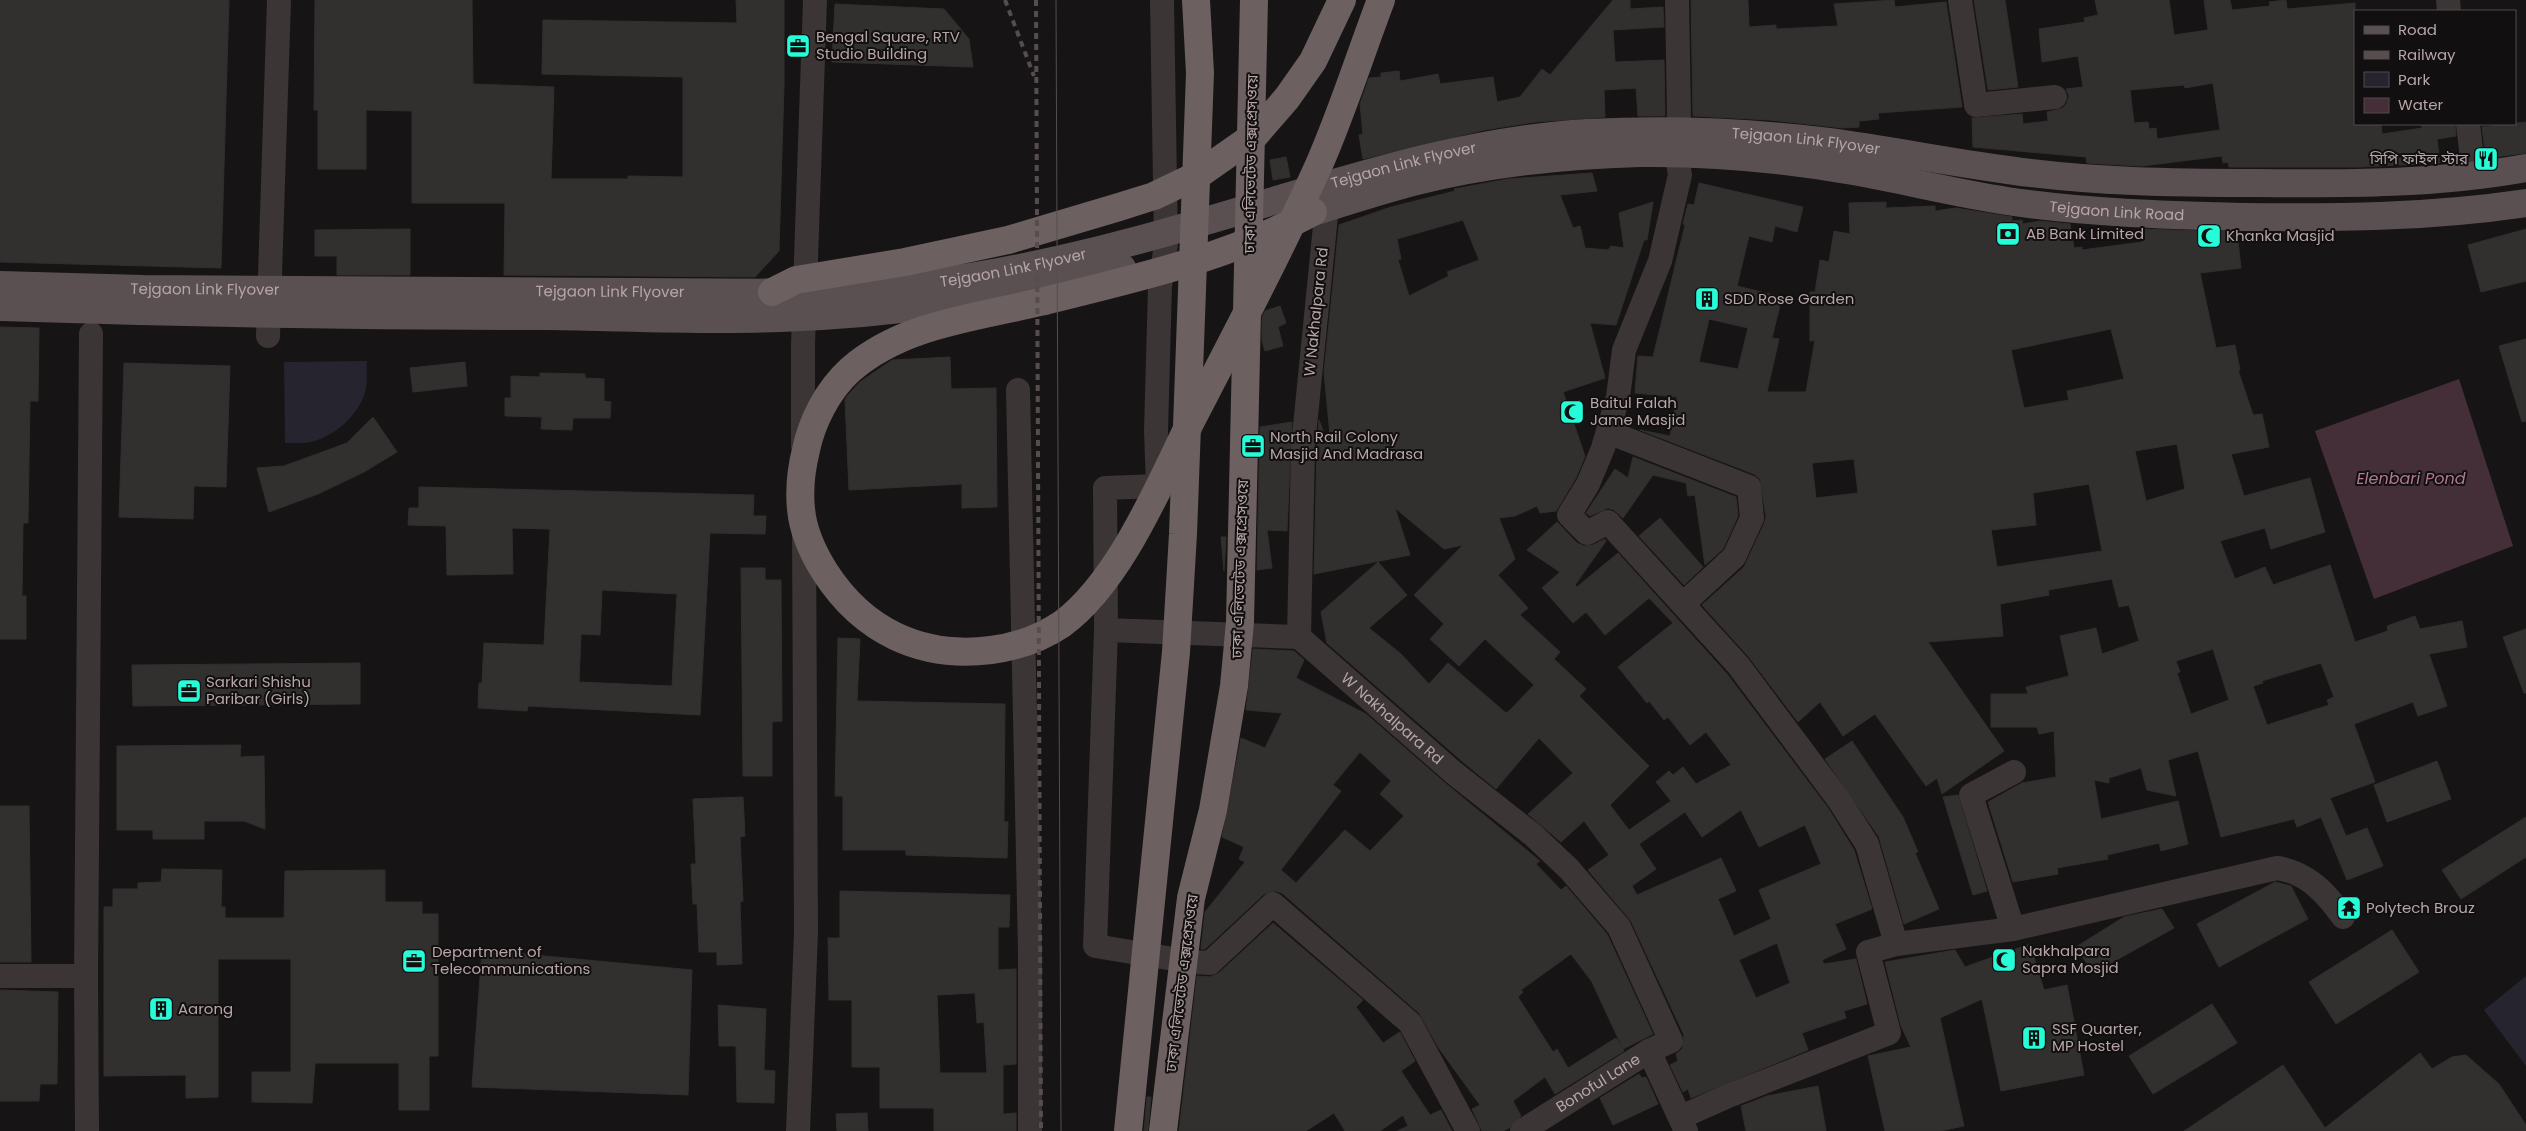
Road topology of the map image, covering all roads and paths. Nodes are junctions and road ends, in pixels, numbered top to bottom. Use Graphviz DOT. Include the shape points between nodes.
graph roads {
  1 [pos="279,0"];
  2 [pos="815,0"];
  3 [pos="1162,0"];
  4 [pos="1196,0"];
  5 [pos="1254,0"];
  6 [pos="1342,0"];
  7 [pos="1381,0"];
  8 [pos="1677,0"];
  9 [pos="1960,0"];
  10 [pos="2055,97"];
  11 [pos="2468,125"];
  12 [pos="1675,143"];
  13 [pos="2526,168"];
  14 [pos="2008,170"];
  15 [pos="2474,175"];
  16 [pos="2005,201"];
  17 [pos="2526,203"];
  18 [pos="2478,210"];
  19 [pos="1319,214"];
  20 [pos="1166,244"];
  21 [pos="0,285"];
  22 [pos="772,292"];
  23 [pos="0,307"];
  24 [pos="90,334"];
  25 [pos="268,336"];
  26 [pos="1018,390"];
  27 [pos="1608,432"];
  28 [pos="1683,604"];
  29 [pos="1106,630"];
  30 [pos="1299,637"];
  31 [pos="2014,772"];
  32 [pos="2343,917"];
  33 [pos="2013,929"];
  34 [pos="1896,944"];
  35 [pos="0,976"];
  36 [pos="86,976"];
  37 [pos="1648,1051"];
  38 [pos="1684,1124"];
  39 [pos="87,1131"];
  40 [pos="798,1131"];
  41 [pos="1030,1131"];
  42 [pos="1128,1131"];
  43 [pos="1163,1131"];
  44 [pos="1468,1131"];
  45 [pos="1522,1131"];
  1 -- 25 [label="street"];
  2 -- 40 [label="street" via="803,345 806,933"];
  3 -- 20 [label="street"];
  4 -- 42 [label="highway" via="1200,73 1177,642"];
  5 -- 43 [label="highway, ঢাকা এলিভেটেড এক্সপ্রেসওয়ে" via="1240,622 1234,686 1213,810 1191,898"];
  6 -- 22 [label="highway" via="1313,60 1287,98 1254,135 1198,175 1136,202 1008,240 905,262 796,280"];
  7 -- 19 [label="highway" via="1320,162 1292,223 1288,232 1149,505 1114,564 1081,606 1061,624 1034,639 1004,649 972,653 938,651 907,642 882,630 842,596 812,551 801,514 800,477 808,439 826,400 846,374 870,354 890,342 928,328 1088,290 1247,244 1280,230 1288,226 1296,221 1305,217"];
  8 -- 12 [label="street" via="1679,97"];
  9 -- 10 [label="street" via="1976,105"];
  11 -- 15 [label="street"];
  12 -- 20 [label="street" via="1532,153 1431,168"];
  12 -- 27 [label="street" via="1680,175 1660,261 1624,350 1618,397"];
  13 -- 15 [label="main road, Tejgaon Link Road"];
  14 -- 15 [label="main road, Tejgaon Link Road" via="2176,183 2402,183"];
  14 -- 22 [label="main road, Tejgaon Link Flyover" via="1828,142 1744,134 1653,131 1583,134 1410,161 1193,225 994,274 889,290"];
  15 -- 18 [label="main road"];
  16 -- 18 [label="main road, Tejgaon Link Road" via="2096,212 2200,216 2389,217"];
  16 -- 19 [label="main road, Tejgaon Link Flyover" via="1850,171 1694,154 1639,153 1476,168 1373,193"];
  17 -- 18 [label="main road, Tejgaon Link Road"];
  19 -- 23 [label="main road, Tejgaon Link Flyover" via="1108,272 944,302 854,314 778,318 444,316"];
  19 -- 30 [label="street, W Nakhalpara Rd" via="1303,446"];
  20 -- 29 [label="street" via="1160,286 1156,431 1158,486 1105,488"];
  21 -- 22 [label="main road, Tejgaon Link Flyover" via="144,289"];
  24 -- 36 [label="street"];
  26 -- 41 [label="street" via="1030,936"];
  27 -- 28 [label="street" via="1588,484 1569,515 1587,533 1608,522"];
  27 -- 28 [label="street" via="1749,487 1752,518 1734,557"];
  28 -- 34 [label="street" via="1738,665 1839,800 1867,844"];
  29 -- 30 [label="street"];
  29 -- 44 [label="street" via="1095,946 1210,963 1273,904 1410,1023"];
  30 -- 37 [label="street, W Nakhalpara Rd" via="1454,773 1533,835 1569,869 1619,926 1671,1041"];
  31 -- 33 [label="street" via="1971,795"];
  32 -- 33 [label="street" via="2319,888 2295,872 2277,868"];
  33 -- 34 [label="street"];
  34 -- 38 [label="street" via="1868,952 1889,1033 1728,1096"];
  35 -- 36 [label="street"];
  36 -- 39 [label="street"];
  37 -- 38 [label="street"];
  37 -- 45 [label="street, Bonoful Lane"];
}
